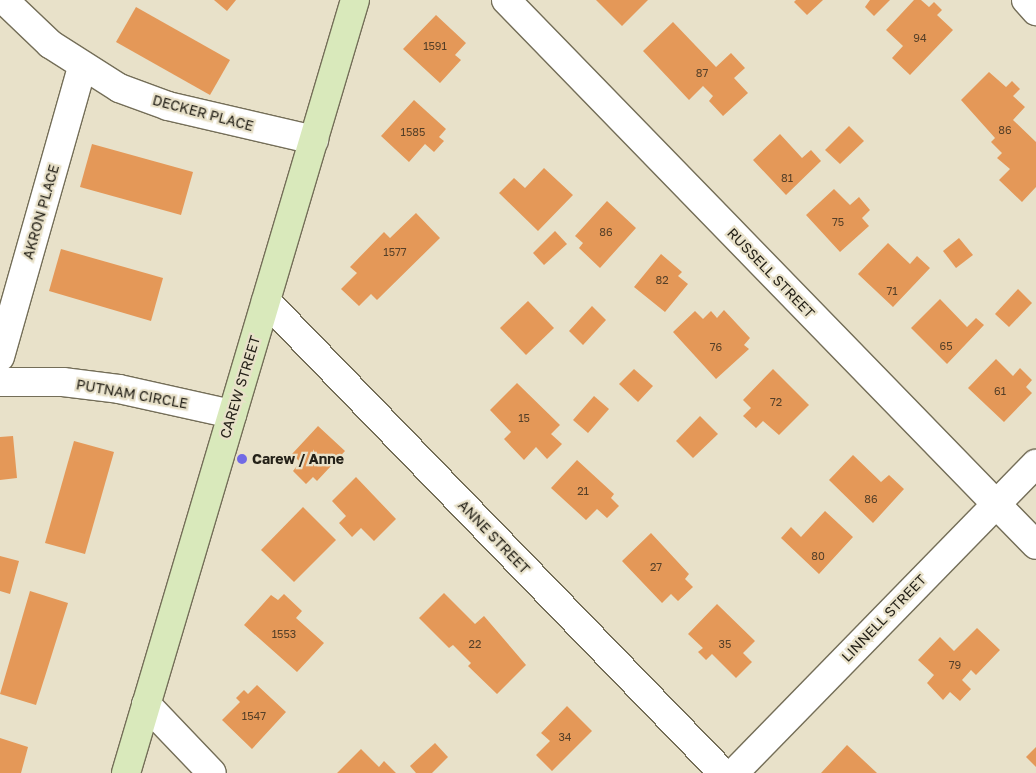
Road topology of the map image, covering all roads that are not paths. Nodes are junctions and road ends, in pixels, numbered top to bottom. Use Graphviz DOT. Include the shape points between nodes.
graph roads {
  1 [pos="4,0"];
  2 [pos="355,0"];
  3 [pos="506,0"];
  4 [pos="1026,0"];
  5 [pos="1036,11"];
  6 [pos="82,68"];
  7 [pos="314,140"];
  8 [pos="266,300"];
  9 [pos="0,357"];
  10 [pos="0,382"];
  11 [pos="232,414"];
  12 [pos="1036,464"];
  13 [pos="994,504"];
  14 [pos="1036,545"];
  15 [pos="146,704"];
  16 [pos="126,773"];
  17 [pos="212,773"];
  18 [pos="723,773"];
  19 [pos="734,773"];
  1 -- 6 [label="street, DECKER PLACE" via="50,44"];
  2 -- 7 [label="street, CAREW STREET"];
  3 -- 13 [label="street, RUSSELL STREET"];
  4 -- 5 [label="street"];
  6 -- 7 [label="street, DECKER PLACE" via="119,88 168,106"];
  6 -- 9 [label="street, AKRON PLACE"];
  7 -- 8 [label="street, CAREW STREET"];
  8 -- 11 [label="street, CAREW STREET"];
  8 -- 18 [label="street, ANNE STREET"];
  10 -- 11 [label="street, PUTNAM CIRCLE" via="63,382 119,390"];
  11 -- 15 [label="street, CAREW STREET"];
  12 -- 13 [label="street, LINNELL STREET"];
  13 -- 14 [label="street, RUSSELL STREET"];
  13 -- 19 [label="street, LINNELL STREET"];
  15 -- 16 [label="street, CAREW STREET"];
  15 -- 17 [label="street"];
}
